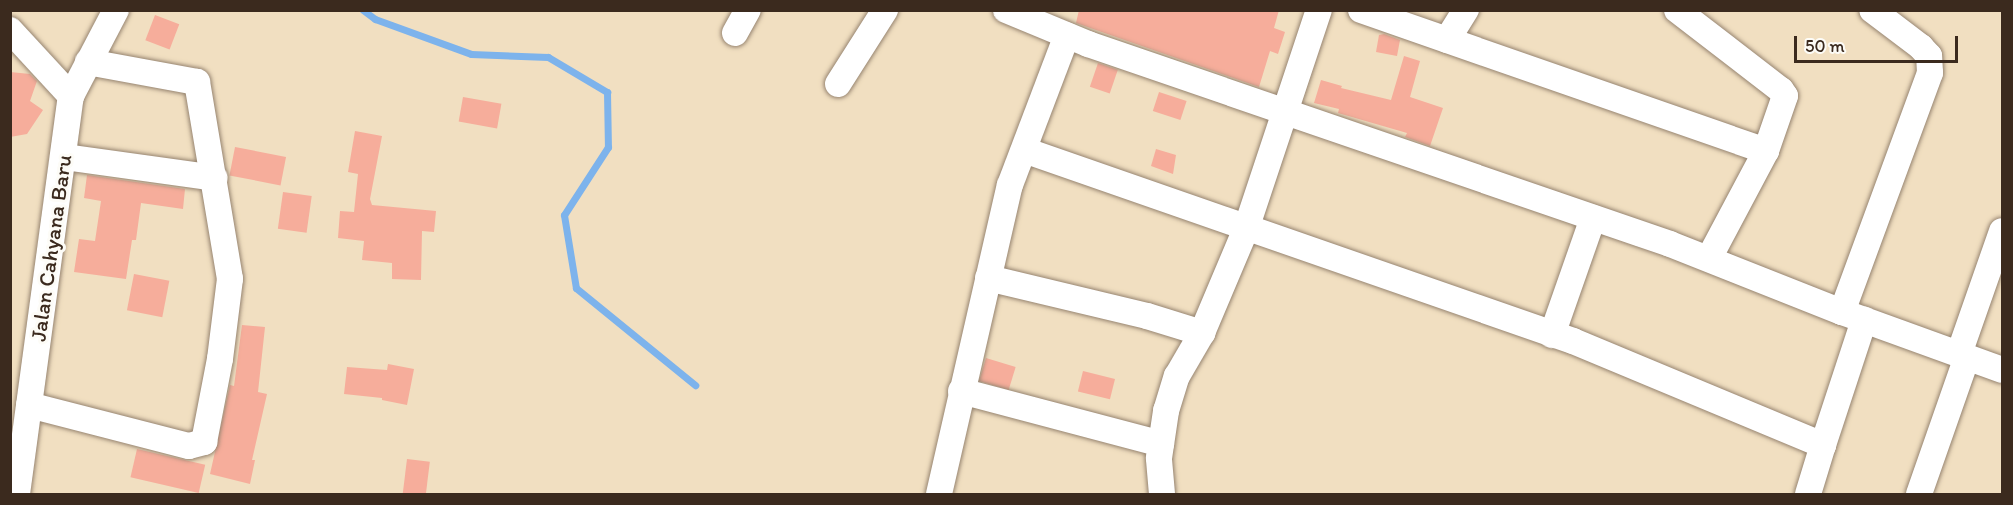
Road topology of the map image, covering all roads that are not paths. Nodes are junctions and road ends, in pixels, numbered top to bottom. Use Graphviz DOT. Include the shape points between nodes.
graph roads {
  1 [pos="116,10"];
  2 [pos="748,10"];
  3 [pos="885,10"];
  4 [pos="1006,10"];
  5 [pos="1319,10"];
  6 [pos="1361,10"];
  7 [pos="1466,10"];
  8 [pos="1677,10"];
  9 [pos="1872,10"];
  10 [pos="10,30"];
  11 [pos="735,33"];
  12 [pos="1067,35"];
  13 [pos="1447,40"];
  14 [pos="88,62"];
  15 [pos="838,84"];
  16 [pos="71,96"];
  17 [pos="1284,110"];
  18 [pos="1024,150"];
  19 [pos="1766,151"];
  20 [pos="64,157"];
  21 [pos="215,178"];
  22 [pos="1593,218"];
  23 [pos="1246,228"];
  24 [pos="2002,231"];
  25 [pos="1709,258"];
  26 [pos="988,278"];
  27 [pos="1853,316"];
  28 [pos="1206,323"];
  29 [pos="1552,335"];
  30 [pos="1963,355"];
  31 [pos="2002,370"];
  32 [pos="961,391"];
  33 [pos="29,405"];
  34 [pos="1161,444"];
  35 [pos="1823,445"];
  36 [pos="15,492"];
  37 [pos="939,495"];
  38 [pos="1162,495"];
  39 [pos="1808,495"];
  40 [pos="1919,495"];
  1 -- 14 [label="street, Jalan Cahyana Baru"];
  2 -- 11 [label="street"];
  3 -- 15 [label="street"];
  4 -- 12 [label="street"];
  5 -- 17 [label="street"];
  6 -- 13 [label="street"];
  7 -- 13 [label="street"];
  8 -- 19 [label="street" via="1781,90 1784,102"];
  9 -- 27 [label="street" via="1921,47 1929,56 1930,73"];
  10 -- 16 [label="street"];
  12 -- 17 [label="street"];
  12 -- 18 [label="street"];
  13 -- 19 [label="street"];
  14 -- 16 [label="street, Jalan Cahyana Baru"];
  14 -- 21 [label="street" via="196,82"];
  16 -- 20 [label="street, Jalan Cahyana Baru"];
  17 -- 22 [label="street"];
  17 -- 23 [label="street"];
  18 -- 23 [label="street"];
  18 -- 26 [label="street" via="1010,185"];
  19 -- 25 [label="street"];
  20 -- 21 [label="street"];
  20 -- 33 [label="street, Jalan Cahyana Baru"];
  21 -- 33 [label="street" via="230,279 204,442 189,446"];
  22 -- 25 [label="street"];
  22 -- 29 [label="street"];
  23 -- 28 [label="street"];
  23 -- 29 [label="street"];
  24 -- 30 [label="street"];
  25 -- 27 [label="street"];
  26 -- 28 [label="street"];
  26 -- 32 [label="street"];
  27 -- 30 [label="street"];
  27 -- 35 [label="street"];
  28 -- 34 [label="street" via="1177,376"];
  29 -- 35 [label="street"];
  30 -- 31 [label="street"];
  30 -- 40 [label="street"];
  32 -- 34 [label="street"];
  32 -- 37 [label="street"];
  33 -- 36 [label="street, Jalan Cahyana Baru"];
  34 -- 38 [label="street"];
  35 -- 39 [label="street"];
}
